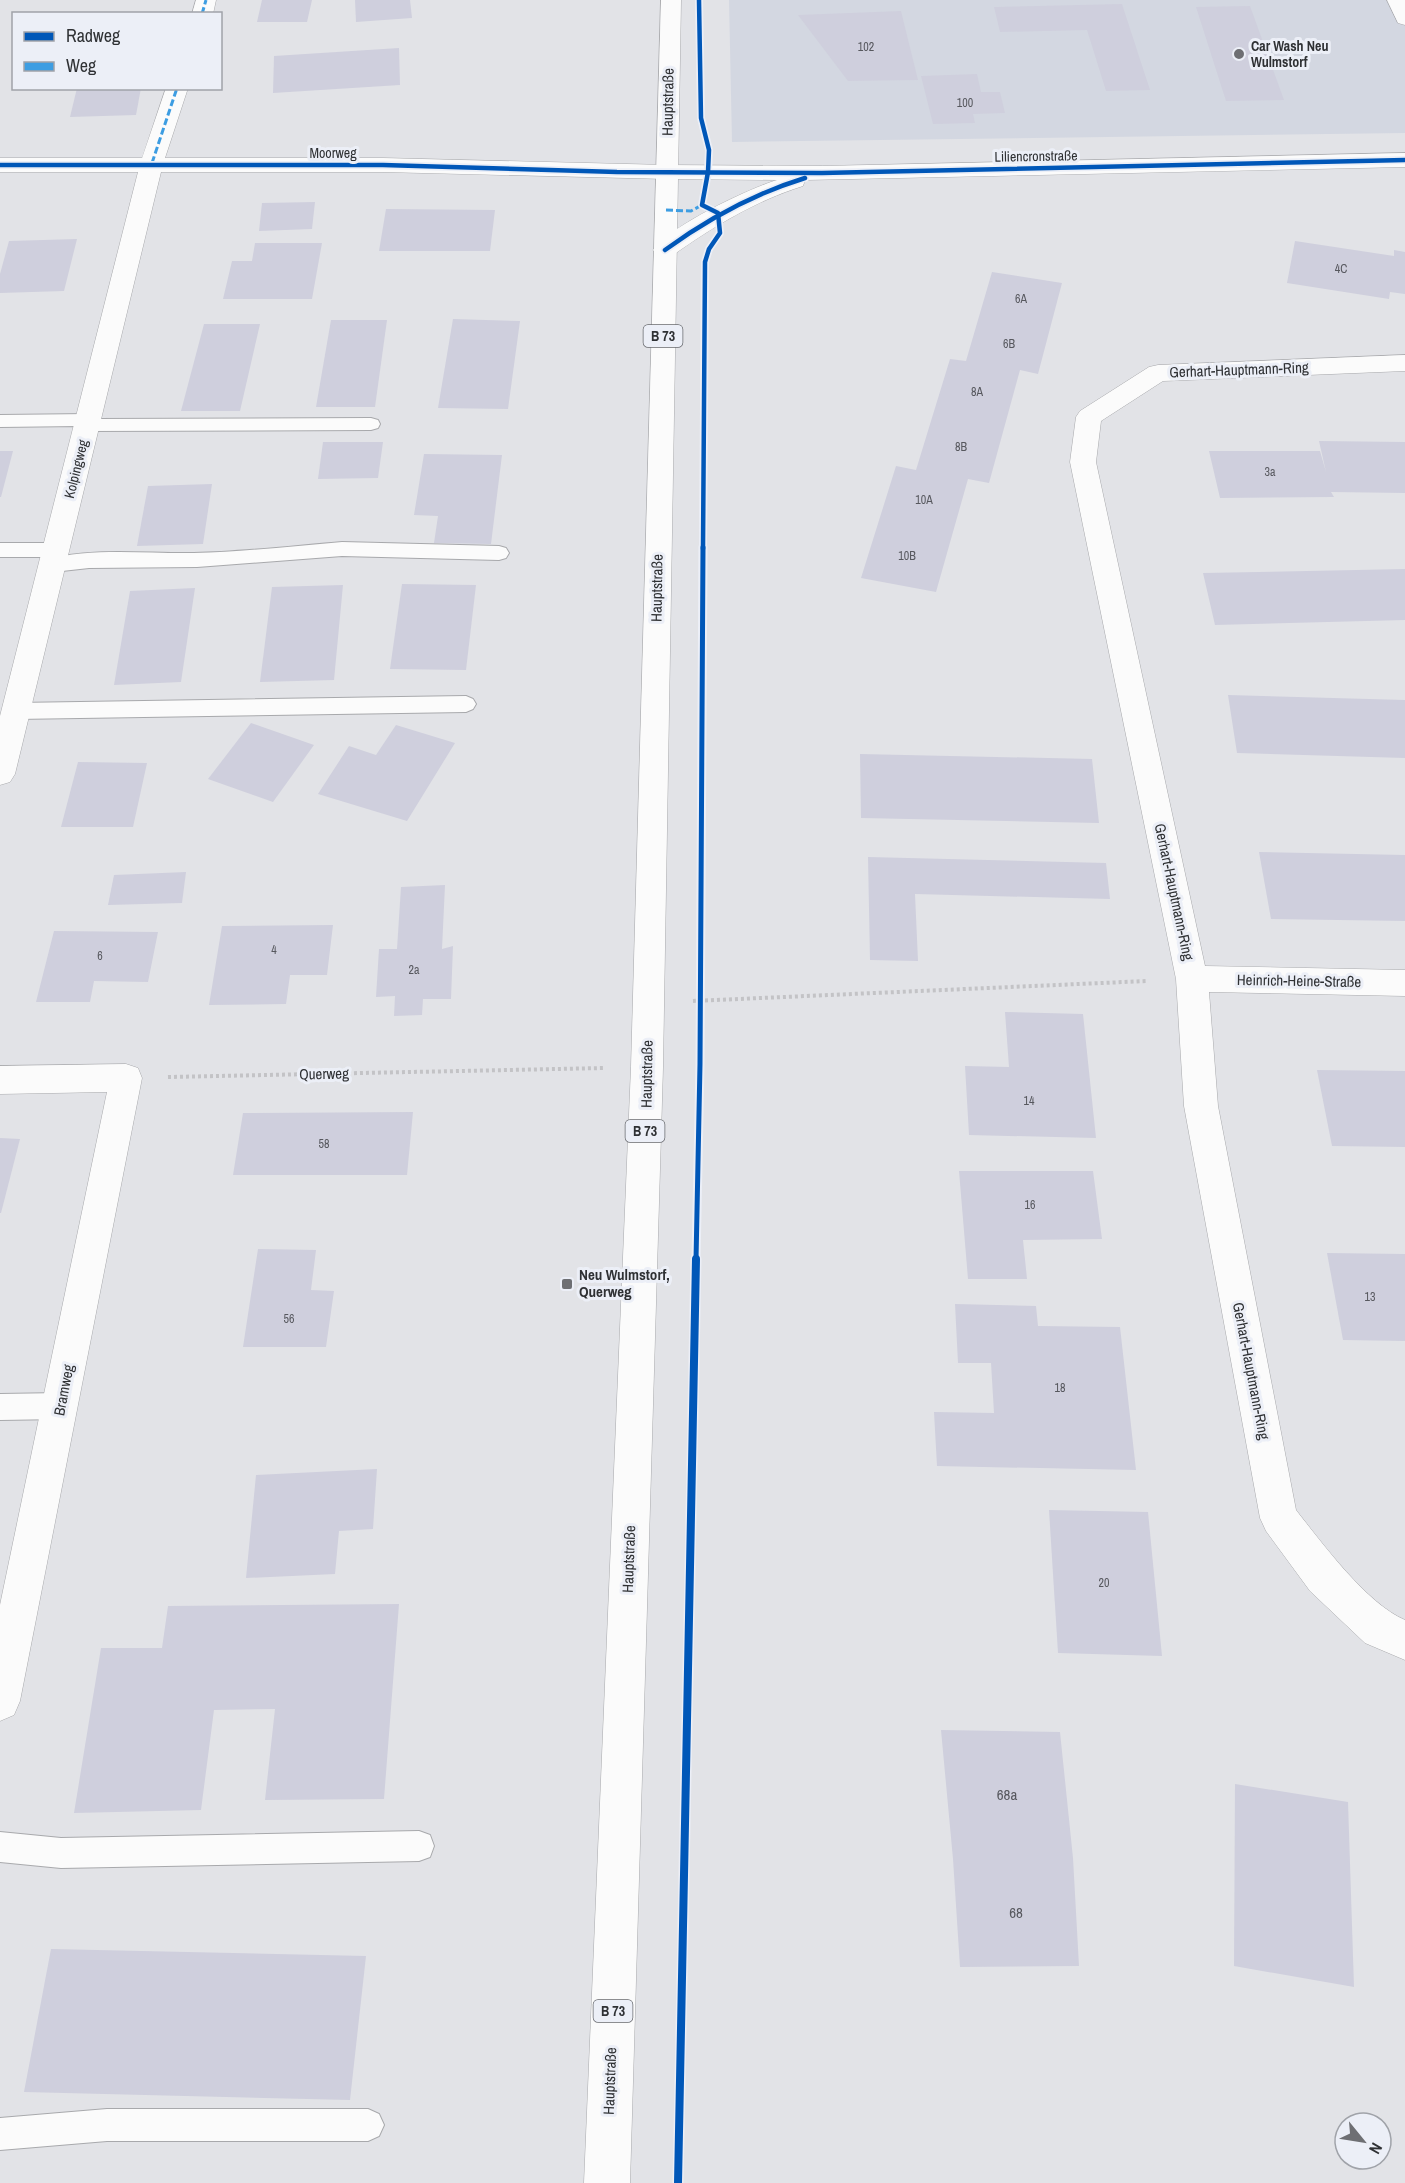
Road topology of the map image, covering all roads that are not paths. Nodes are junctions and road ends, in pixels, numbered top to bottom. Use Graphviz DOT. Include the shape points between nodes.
graph roads {
  1 [pos="671,0"];
  2 [pos="1397,0"];
  3 [pos="1405,19"];
  4 [pos="176,90"];
  5 [pos="1405,160"];
  6 [pos="152,164"];
  7 [pos="0,165"];
  8 [pos="667,172"];
  9 [pos="822,173"];
  10 [pos="665,250"];
  11 [pos="1405,363"];
  12 [pos="0,421"];
  13 [pos="88,423"];
  14 [pos="371,424"];
  15 [pos="0,550"];
  16 [pos="499,553"];
  17 [pos="54,557"];
  18 [pos="466,704"];
  19 [pos="16,711"];
  20 [pos="0,774"];
  21 [pos="1192,979"];
  22 [pos="1405,983"];
  23 [pos="0,1080"];
  24 [pos="61,1406"];
  25 [pos="0,1407"];
  26 [pos="8,1628"];
  27 [pos="1405,1640"];
  28 [pos="0,1701"];
  29 [pos="419,1846"];
  30 [pos="0,1847"];
  31 [pos="368,2125"];
  32 [pos="0,2134"];
  33 [pos="607,2183"];
  1 -- 8 [label="street, Hauptstraße / B 73"];
  2 -- 3 [label="street"];
  4 -- 6 [label="street, Kolpingweg"];
  5 -- 9 [label="street, Liliencronstraße"];
  6 -- 7 [label="street, Moorweg"];
  6 -- 8 [label="street, Moorweg"];
  6 -- 13 [label="street, Kolpingweg"];
  8 -- 9 [label="street, Liliencronstraße"];
  8 -- 10 [label="street, Hauptstraße / B 73"];
  9 -- 10 [label="street" via="741,201"];
  10 -- 33 [label="street, Hauptstraße / B 73" via="647,1067"];
  11 -- 21 [label="street, Gerhart-Hauptmann-Ring" via="1158,373 1089,417 1083,462"];
  12 -- 13 [label="lane"];
  13 -- 14 [label="lane"];
  13 -- 17 [label="street, Kolpingweg"];
  15 -- 17 [label="lane"];
  16 -- 17 [label="lane" via="342,549 197,560 89,561"];
  17 -- 19 [label="street, Kolpingweg"];
  18 -- 19 [label="lane"];
  19 -- 20 [label="street, Kolpingweg"];
  21 -- 22 [label="street, Heinrich-Heine-Straße"];
  21 -- 27 [label="street, Gerhart-Hauptmann-Ring" via="1202,1106 1279,1518 1324,1577 1379,1629"];
  23 -- 24 [label="street, Bramweg" via="126,1078"];
  24 -- 25 [label="lane"];
  24 -- 26 [label="street, Bramweg"];
  26 -- 28 [label="street, Bramweg"];
  29 -- 30 [label="lane" via="61,1853"];
  31 -- 32 [label="lane" via="107,2125"];
}
